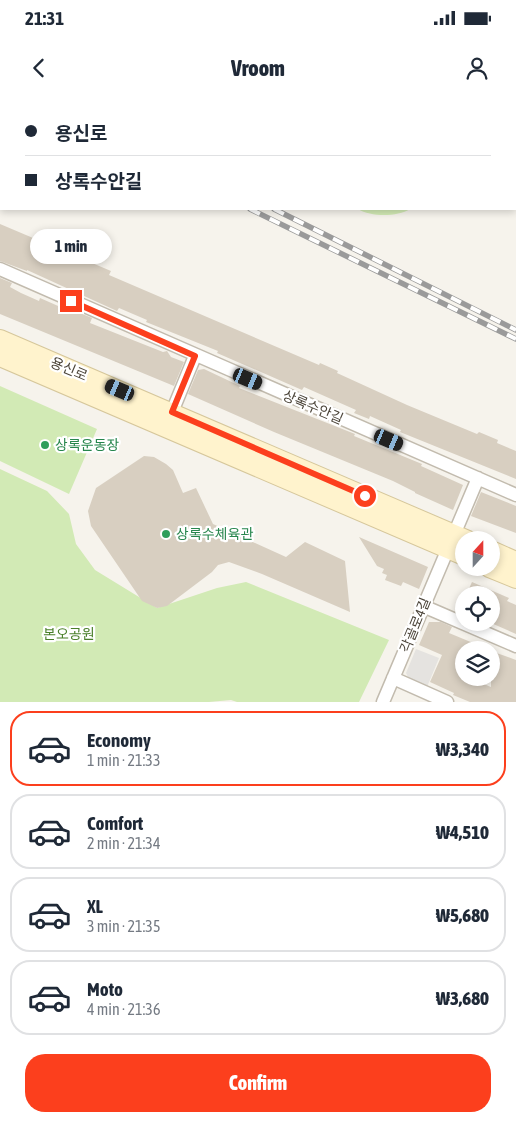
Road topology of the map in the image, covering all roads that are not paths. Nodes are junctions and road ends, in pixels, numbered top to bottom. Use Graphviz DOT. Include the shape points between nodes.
graph roads {
  1 [pos="0,269"];
  2 [pos="0,340"];
  3 [pos="195,356"];
  4 [pos="0,357"];
  5 [pos="172,412"];
  6 [pos="478,478"];
  7 [pos="516,494"];
  8 [pos="459,531"];
  9 [pos="455,541"];
  10 [pos="455,541"];
  11 [pos="455,543"];
  12 [pos="500,554"];
  13 [pos="516,561"];
  14 [pos="500,573"];
  15 [pos="516,580"];
  16 [pos="423,606"];
  17 [pos="516,646"];
  18 [pos="393,678"];
  19 [pos="383,702"];
  20 [pos="447,702"];
  1 -- 3 [label="street, 상록수안길"];
  2 -- 5 [label="main road, 용신로"];
  3 -- 5 [label="street"];
  3 -- 6 [label="street, 상록수안길"];
  4 -- 10 [label="main road, 용신로"];
  5 -- 9 [label="main road, 용신로"];
  6 -- 7 [label="street, 상록수안길"];
  6 -- 8 [label="street, 각골로4길"];
  11 -- 16 [label="street, 각골로4길"];
  12 -- 13 [label="main road"];
  14 -- 15 [label="main road"];
  16 -- 17 [label="street"];
  16 -- 18 [label="street, 각골로4길"];
  18 -- 19 [label="street, 각골로4길"];
  18 -- 20 [label="street"];
}
